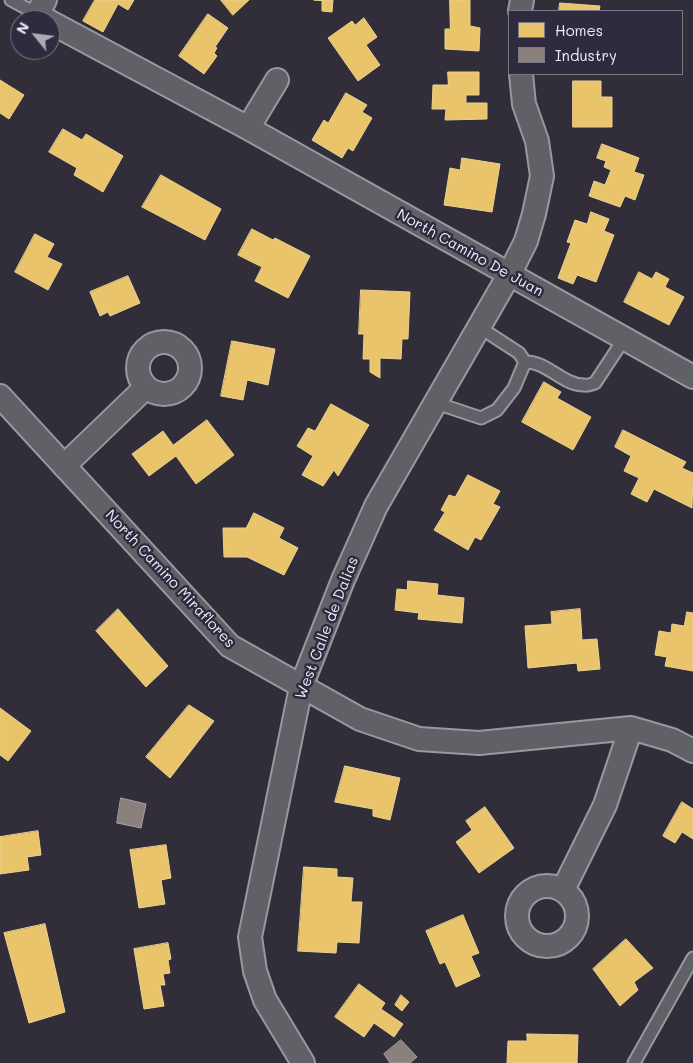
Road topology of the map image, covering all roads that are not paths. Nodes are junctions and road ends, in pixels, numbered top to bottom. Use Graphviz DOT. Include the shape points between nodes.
graph roads {
  1 [pos="11,0"];
  2 [pos="35,10"];
  3 [pos="60,22"];
  4 [pos="521,75"];
  5 [pos="278,80"];
  6 [pos="248,128"];
  7 [pos="509,275"];
  8 [pos="479,327"];
  9 [pos="624,339"];
  10 [pos="525,362"];
  11 [pos="693,377"];
  12 [pos="145,388"];
  13 [pos="0,396"];
  14 [pos="436,403"];
  15 [pos="64,466"];
  16 [pos="301,687"];
  17 [pos="631,728"];
  18 [pos="693,751"];
  19 [pos="563,890"];
  20 [pos="693,958"];
  21 [pos="303,1063"];
  22 [pos="634,1063"];
  1 -- 2 [label="lane"];
  3 -- 6 [label="street, North Camino De Juan"];
  4 -- 7 [label="street" via="524,104 536,141 542,176 526,241"];
  5 -- 6 [label="street"];
  6 -- 7 [label="street, North Camino De Juan"];
  7 -- 8 [label="street, West Calle de Dalias"];
  7 -- 9 [label="street, North Camino De Juan"];
  8 -- 10 [label="lane" via="519,353"];
  8 -- 14 [label="street, West Calle de Dalias"];
  9 -- 10 [label="lane" via="596,383 583,386 534,362"];
  9 -- 11 [label="street, North Camino De Juan"];
  10 -- 14 [label="lane" via="514,388 497,410 481,418"];
  12 -- 15 [label="street"];
  13 -- 15 [label="street, North Camino Miraflores"];
  14 -- 16 [label="street, West Calle de Dalias" via="376,506"];
  15 -- 16 [label="street, North Camino Miraflores" via="230,646"];
  16 -- 17 [label="street, North Camino Miraflores" via="360,719 419,739 479,743"];
  16 -- 21 [label="street, West Calle de Dalias" via="250,937 254,971 265,1000"];
  17 -- 18 [label="street, North Camino Miraflores" via="672,740"];
  17 -- 19 [label="street" via="605,805"];
  20 -- 22 [label="lane"];
}
